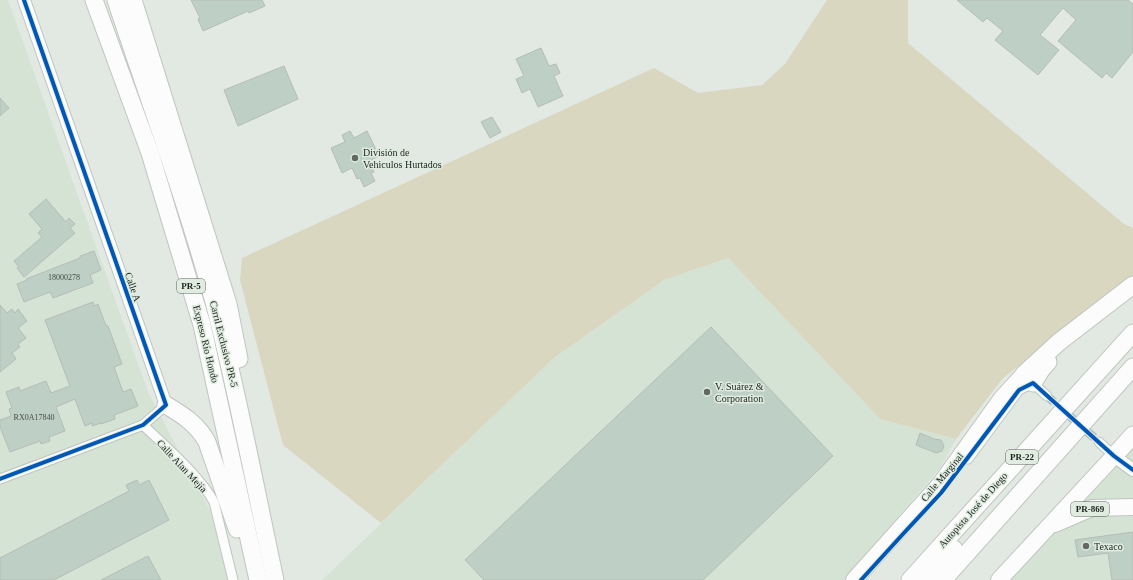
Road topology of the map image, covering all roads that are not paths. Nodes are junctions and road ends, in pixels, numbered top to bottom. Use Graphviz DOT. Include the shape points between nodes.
graph roads {
  1 [pos="24,0"];
  2 [pos="94,0"];
  3 [pos="116,0"];
  4 [pos="133,0"];
  5 [pos="1133,286"];
  6 [pos="1133,292"];
  7 [pos="1133,333"];
  8 [pos="1133,368"];
  9 [pos="1029,379"];
  10 [pos="1047,396"];
  11 [pos="166,405"];
  12 [pos="1053,421"];
  13 [pos="143,425"];
  14 [pos="1072,435"];
  15 [pos="1133,435"];
  16 [pos="1099,442"];
  17 [pos="1114,456"];
  18 [pos="1133,470"];
  19 [pos="0,479"];
  20 [pos="1007,490"];
  21 [pos="1133,507"];
  22 [pos="1049,526"];
  23 [pos="233,580"];
  24 [pos="253,580"];
  25 [pos="258,580"];
  26 [pos="275,580"];
  27 [pos="287,580"];
  28 [pos="854,580"];
  29 [pos="861,580"];
  30 [pos="910,580"];
  31 [pos="926,580"];
  32 [pos="943,580"];
  33 [pos="999,580"];
  1 -- 11 [label="street, Calle A"];
  2 -- 25 [label="highway, Expreso Río Hondo / PR-5" via="150,153 202,325"];
  3 -- 26 [label="highway, Carril Exclusivo PR-5" via="214,302"];
  4 -- 27 [label="highway, PR-5" via="228,304"];
  5 -- 9 [label="highway" via="1059,342"];
  6 -- 9 [label="highway"];
  7 -- 12 [label="highway, Autopista José de Diego / PR-22"];
  8 -- 14 [label="highway, PR-22"];
  9 -- 10 [label="street"];
  9 -- 28 [label="highway, Calle Marginal" via="1002,398 941,483"];
  9 -- 29 [label="street, Calle Marginal" via="941,493"];
  11 -- 13 [label="street"];
  11 -- 24 [label="highway" via="193,424 208,442"];
  12 -- 20 [label="highway"];
  12 -- 30 [label="highway, Autopista José de Diego / PR-22"];
  13 -- 19 [label="street"];
  13 -- 23 [label="street, Calle Alan Mejía" via="170,451 214,502"];
  14 -- 20 [label="highway"];
  14 -- 32 [label="highway, PR-22"];
  15 -- 17 [label="highway"];
  16 -- 17 [label="street"];
  17 -- 18 [label="street"];
  17 -- 22 [label="highway"];
  20 -- 31 [label="highway"];
  21 -- 22 [label="highway, PR-869" via="1092,508"];
  22 -- 33 [label="highway, PR-869"];
}
